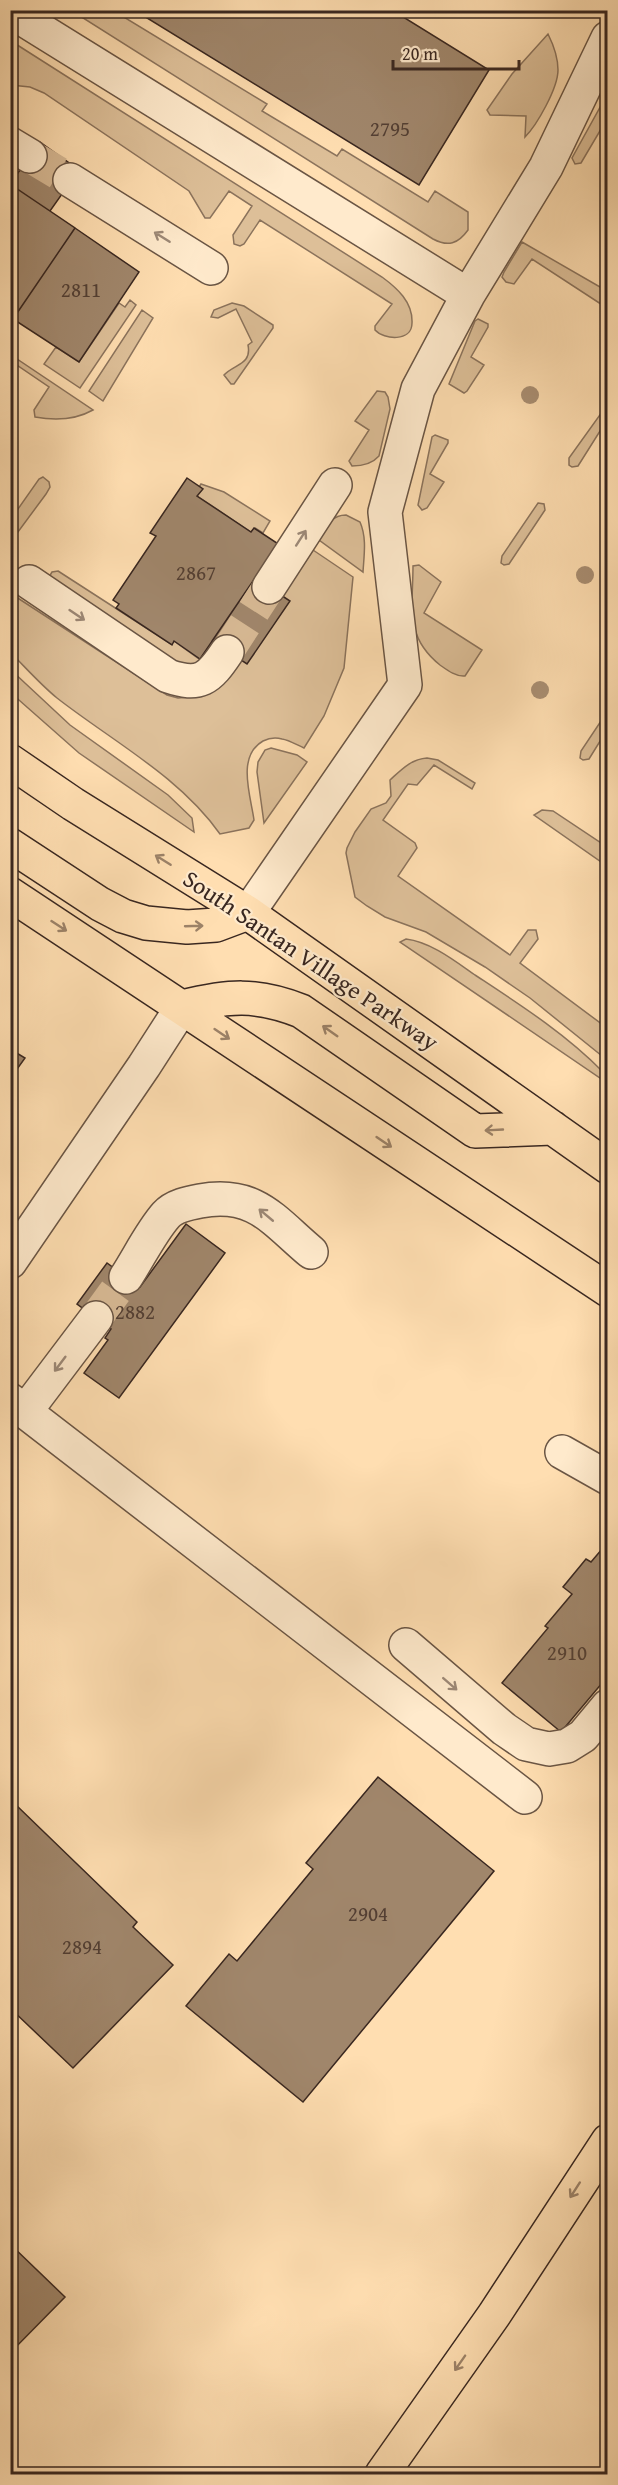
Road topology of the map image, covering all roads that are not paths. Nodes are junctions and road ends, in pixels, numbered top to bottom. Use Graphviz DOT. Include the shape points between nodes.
graph roads {
  1 [pos="10,11"];
  2 [pos="608,38"];
  3 [pos="70,180"];
  4 [pos="212,267"];
  5 [pos="468,295"];
  6 [pos="336,485"];
  7 [pos="29,582"];
  8 [pos="269,587"];
  9 [pos="227,652"];
  10 [pos="10,761"];
  11 [pos="10,845"];
  12 [pos="10,894"];
  13 [pos="248,914"];
  14 [pos="182,1006"];
  15 [pos="553,1128"];
  16 [pos="608,1167"];
  17 [pos="311,1252"];
  18 [pos="10,1262"];
  19 [pos="126,1277"];
  20 [pos="608,1290"];
  21 [pos="96,1318"];
  22 [pos="18,1406"];
  23 [pos="562,1452"];
  24 [pos="608,1478"];
  25 [pos="406,1646"];
  26 [pos="608,1706"];
  27 [pos="525,1797"];
  28 [pos="608,2141"];
  29 [pos="382,2475"];
  1 -- 5 [label="lane"];
  2 -- 5 [label="lane" via="546,167"];
  4 -- 3 [label="lane, one-way"];
  5 -- 13 [label="lane" via="418,389 386,512 405,685"];
  8 -- 6 [label="lane, one-way"];
  7 -- 9 [label="lane, one-way" via="168,676 185,682 197,681 217,667"];
  13 -- 10 [label="main road, South Santan Village Parkway, one-way"];
  11 -- 13 [label="main road, one-way" via="100,904 146,923 216,925"];
  12 -- 14 [label="main road, one-way"];
  13 -- 15 [label="main road, South Santan Village Parkway"];
  15 -- 14 [label="main road, one-way" via="475,1131 301,1011 281,1003 221,997"];
  14 -- 18 [label="lane"];
  14 -- 20 [label="main road, one-way"];
  15 -- 16 [label="main road, South Santan Village Parkway"];
  17 -- 19 [label="lane, one-way" via="253,1203 213,1198 186,1203 167,1213"];
  21 -- 22 [label="lane, one-way"];
  22 -- 27 [label="lane"];
  23 -- 24 [label="lane"];
  25 -- 26 [label="lane, one-way" via="504,1730 526,1744 549,1749 567,1746 583,1736"];
  28 -- 29 [label="main road, one-way" via="494,2315"];
}
